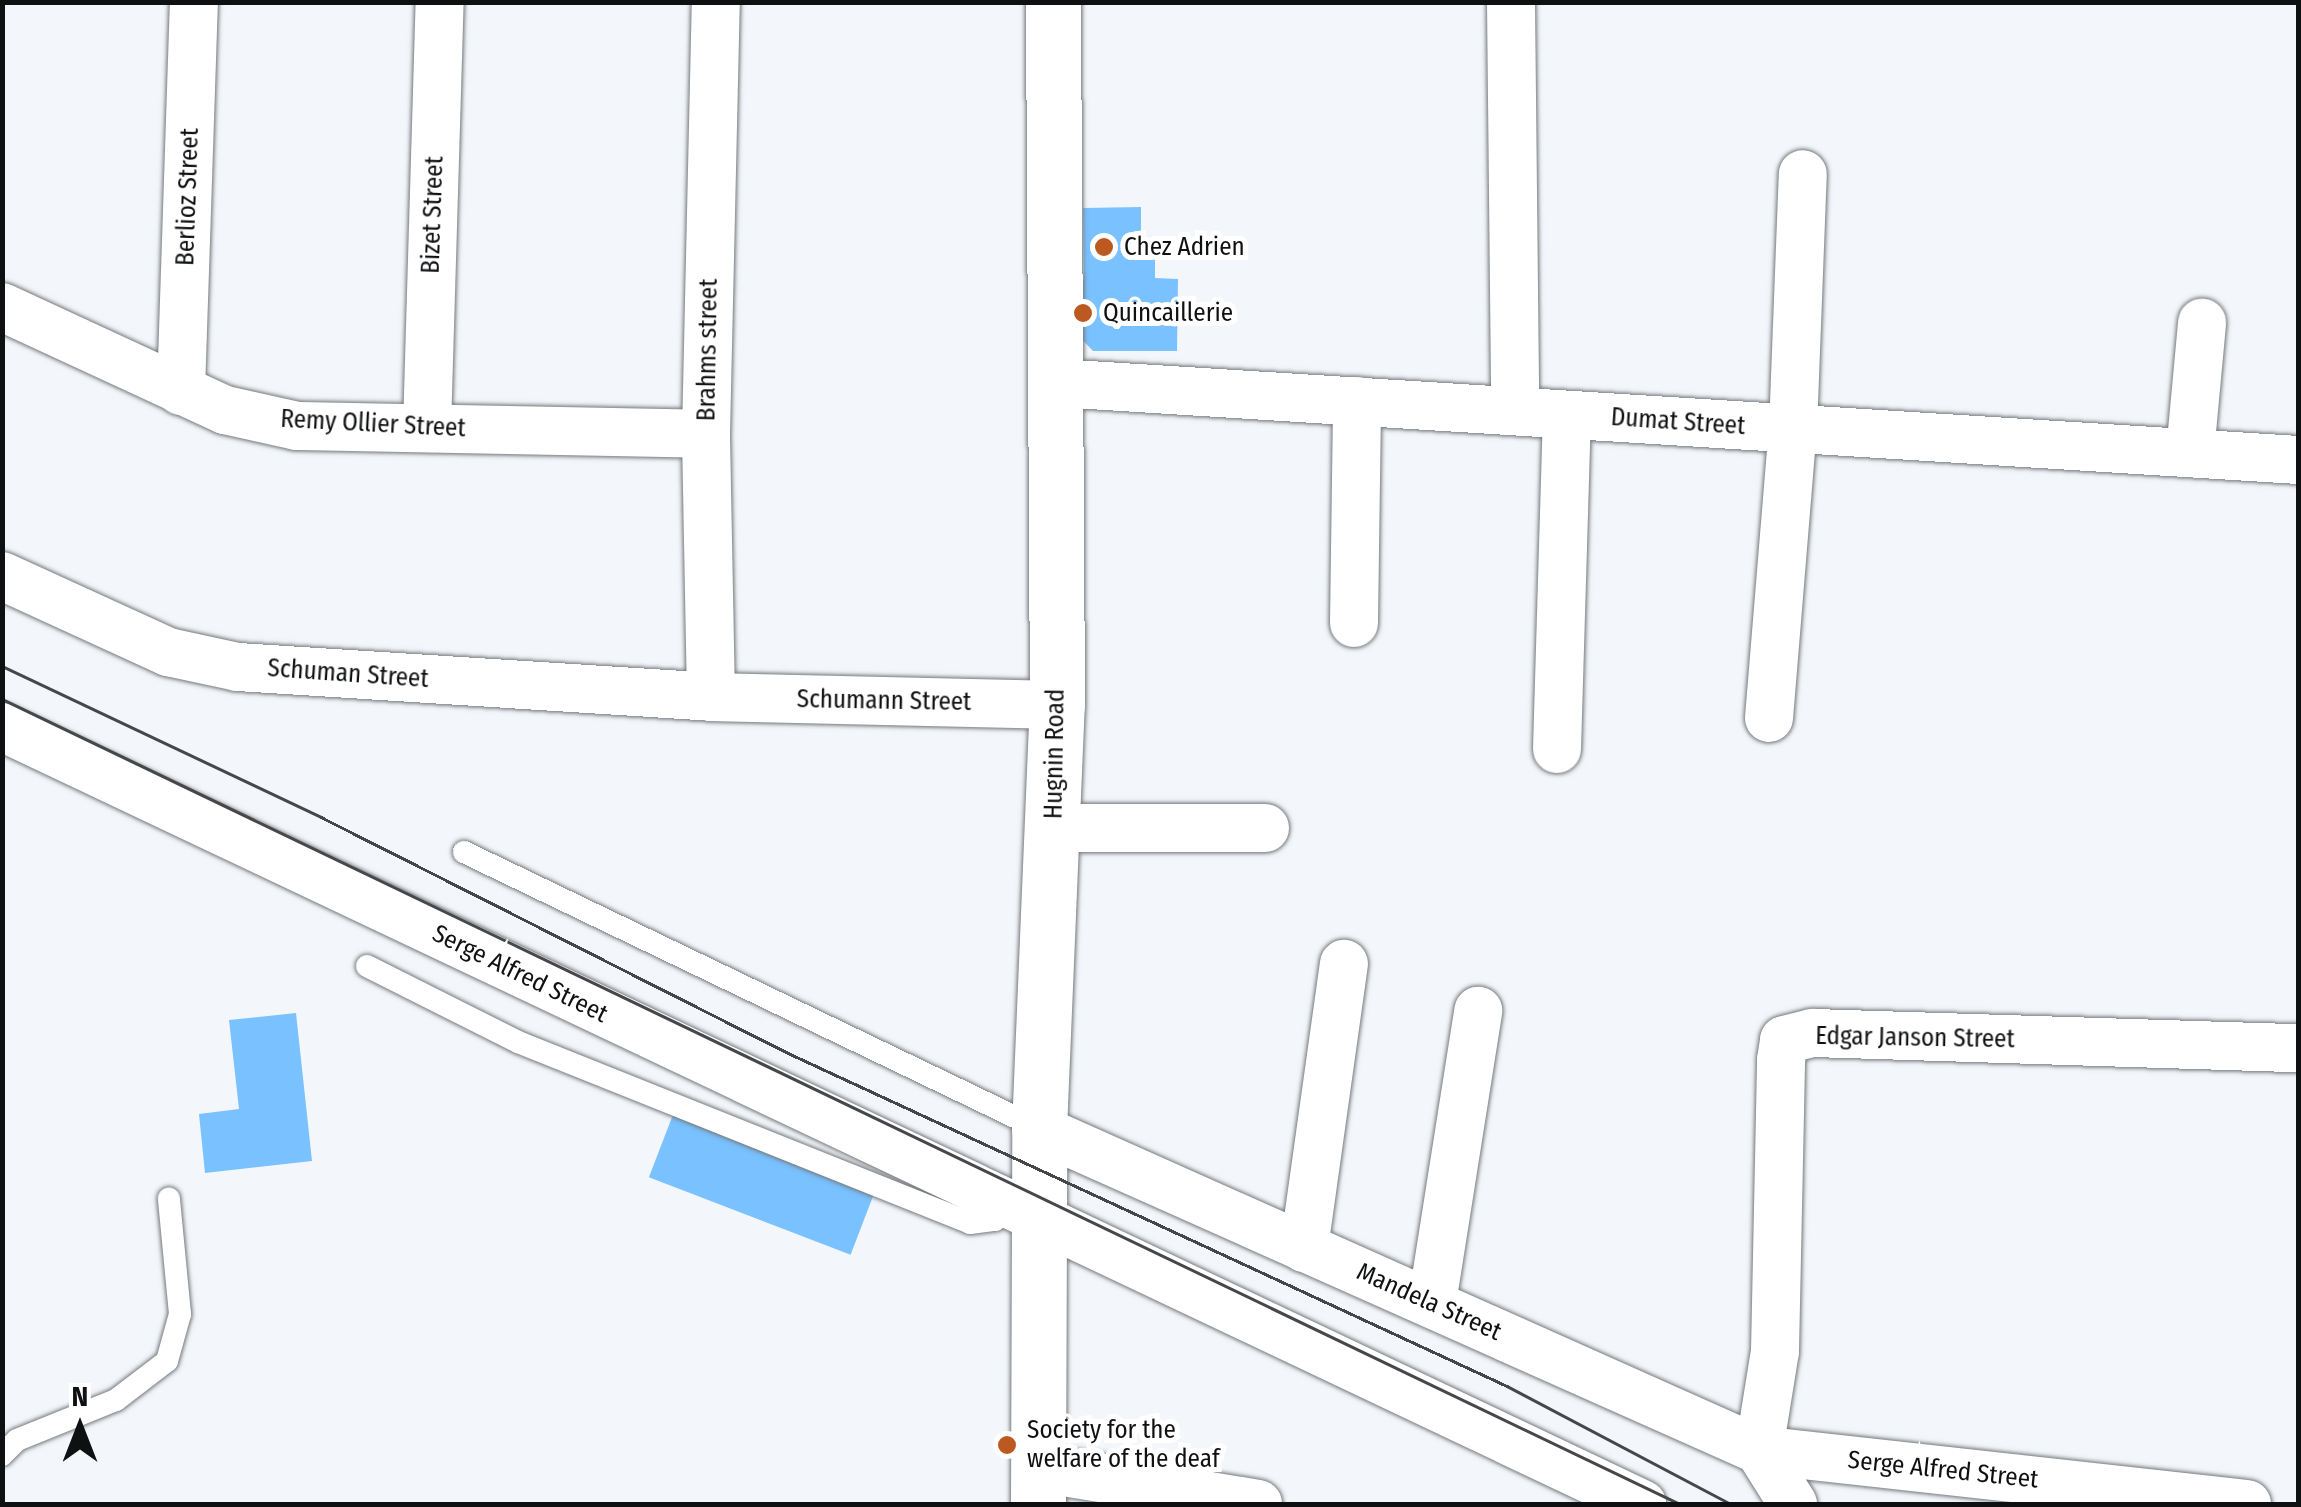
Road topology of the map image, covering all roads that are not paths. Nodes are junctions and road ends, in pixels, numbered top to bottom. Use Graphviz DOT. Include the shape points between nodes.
graph roads {
  1 [pos="194,2"];
  2 [pos="440,2"];
  3 [pos="716,2"];
  4 [pos="1053,2"];
  5 [pos="1511,2"];
  6 [pos="1803,174"];
  7 [pos="2,307"];
  8 [pos="2202,323"];
  9 [pos="1057,382"];
  10 [pos="181,391"];
  11 [pos="1357,401"];
  12 [pos="1515,411"];
  13 [pos="1567,415"];
  14 [pos="427,428"];
  15 [pos="1793,429"];
  16 [pos="706,434"];
  17 [pos="2190,454"];
  18 [pos="2298,460"];
  19 [pos="2,576"];
  20 [pos="1354,623"];
  21 [pos="711,697"];
  22 [pos="1057,706"];
  23 [pos="1769,718"];
  24 [pos="2,727"];
  25 [pos="1557,749"];
  26 [pos="1053,828"];
  27 [pos="1265,828"];
  28 [pos="464,852"];
  29 [pos="1344,964"];
  30 [pos="367,966"];
  31 [pos="1478,1011"];
  32 [pos="2298,1048"];
  33 [pos="1039,1128"];
  34 [pos="168,1200"];
  35 [pos="1022,1214"];
  36 [pos="1304,1248"];
  37 [pos="1432,1303"];
  38 [pos="1759,1450"];
  39 [pos="2,1455"];
  40 [pos="1038,1486"];
  41 [pos="1258,1504"];
  42 [pos="1642,1504"];
  43 [pos="1793,1504"];
  44 [pos="2248,1504"];
  1 -- 10 [label="street, Berlioz Street"];
  2 -- 14 [label="street, Bizet Street"];
  3 -- 16 [label="street, Brahms street"];
  4 -- 9 [label="street, Hugnin Road"];
  5 -- 12 [label="street"];
  6 -- 15 [label="street"];
  7 -- 10 [label="street, Remy Ollier Street"];
  8 -- 17 [label="street"];
  9 -- 11 [label="street, Dumat Street"];
  9 -- 22 [label="street, Hugnin Road"];
  10 -- 14 [label="street, Remy Ollier Street" via="225,410 297,426"];
  11 -- 12 [label="street, Dumat Street"];
  11 -- 20 [label="street"];
  12 -- 13 [label="street, Dumat Street"];
  13 -- 15 [label="street, Dumat Street"];
  13 -- 25 [label="street"];
  14 -- 16 [label="street, Remy Ollier Street"];
  15 -- 17 [label="street, Dumat Street"];
  15 -- 23 [label="street"];
  16 -- 21 [label="street, Brahms street"];
  17 -- 18 [label="street, Dumat Street"];
  19 -- 21 [label="street, Schuman Street" via="168,652 238,667"];
  21 -- 22 [label="street, Schumann Street"];
  22 -- 26 [label="street, Hugnin Road"];
  24 -- 35 [label="street, Serge Alfred Street"];
  26 -- 27 [label="street"];
  26 -- 33 [label="street, Hugnin Road"];
  28 -- 33 [label="lane"];
  29 -- 36 [label="street"];
  30 -- 35 [label="lane" via="518,1042 970,1223"];
  31 -- 37 [label="street"];
  32 -- 38 [label="street, Edgar Janson Street" via="1813,1033 1784,1040 1775,1351"];
  33 -- 35 [label="street, Hugnin Road"];
  33 -- 36 [label="street, Mandela Street"];
  34 -- 39 [label="lane" via="180,1314 167,1360 116,1400 17,1440"];
  35 -- 40 [label="street, Hugnin Road"];
  35 -- 42 [label="street, Serge Alfred Street"];
  36 -- 37 [label="street, Mandela Street"];
  37 -- 38 [label="street, Mandela Street"];
  38 -- 43 [label="street"];
  38 -- 44 [label="street, Serge Alfred Street"];
  40 -- 41 [label="street"];
}
